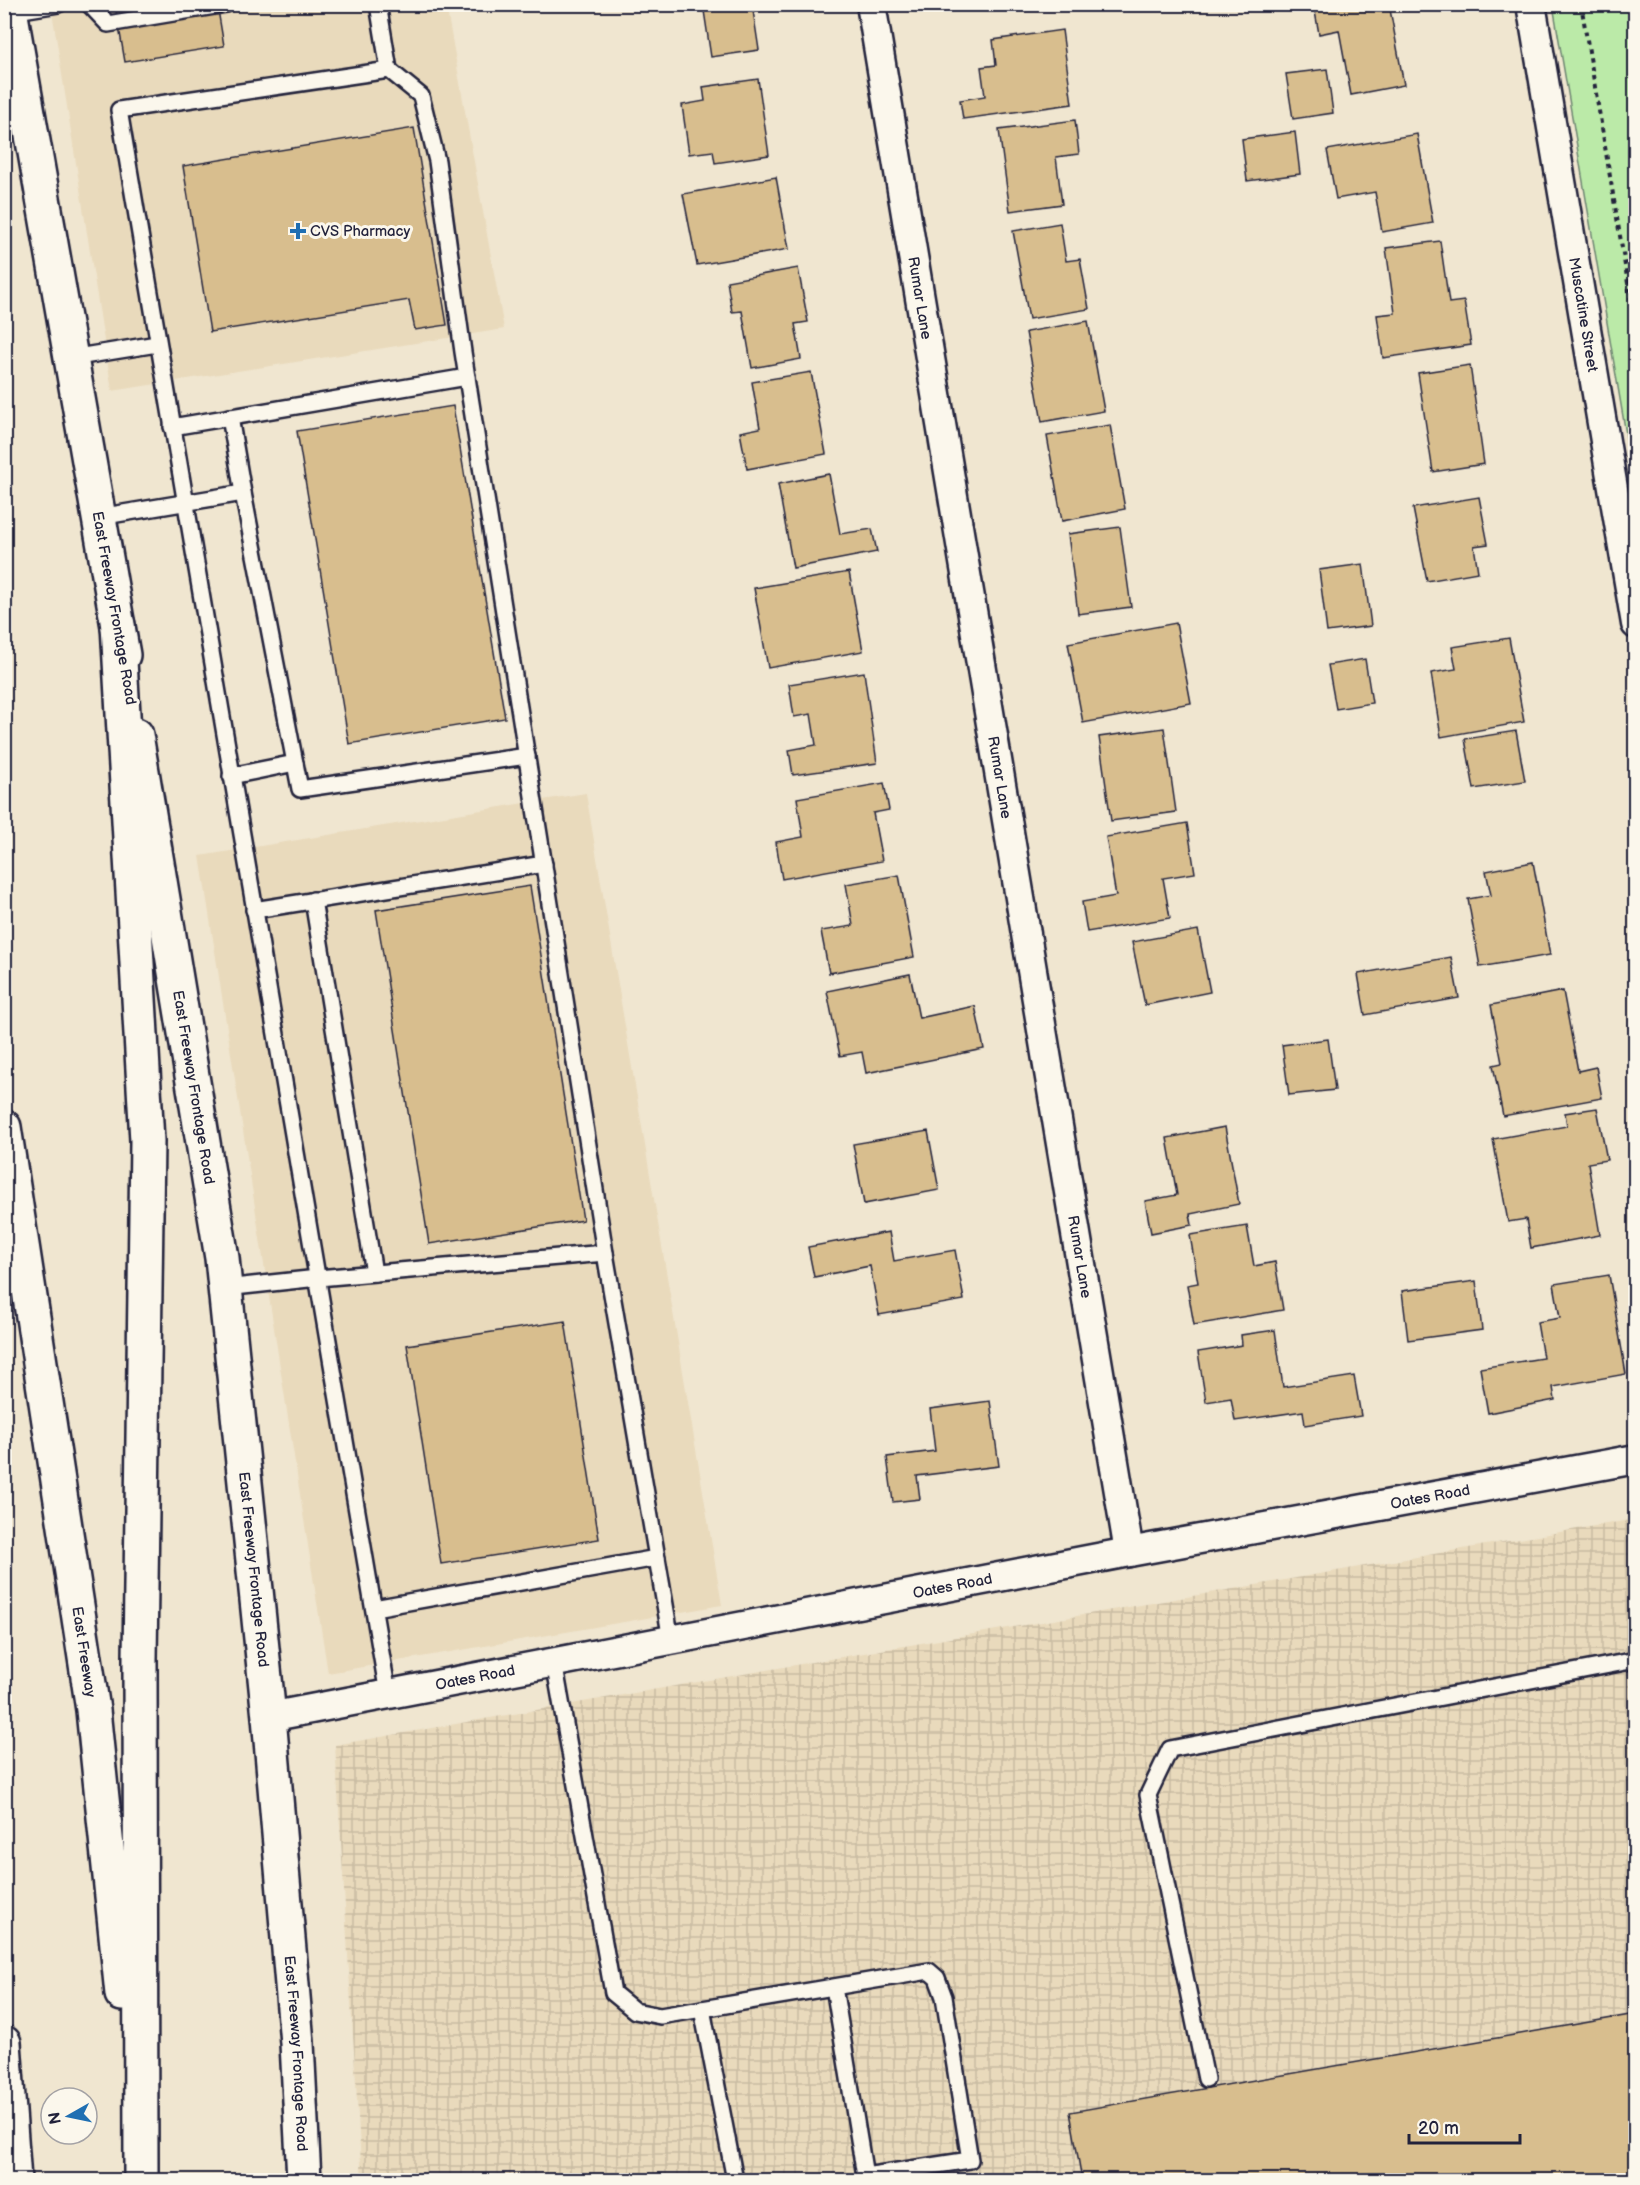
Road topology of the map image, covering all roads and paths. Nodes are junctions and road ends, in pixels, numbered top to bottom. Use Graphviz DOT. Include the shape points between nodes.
graph roads {
  1 [pos="59,4"];
  2 [pos="88,4"];
  3 [pos="227,4"];
  4 [pos="378,4"];
  5 [pos="871,4"];
  6 [pos="1531,4"];
  7 [pos="1581,4"];
  8 [pos="9,8"];
  9 [pos="389,70"];
  10 [pos="1635,331"];
  11 [pos="157,344"];
  12 [pos="71,358"];
  13 [pos="467,377"];
  14 [pos="230,417"];
  15 [pos="172,427"];
  16 [pos="243,493"];
  17 [pos="184,503"];
  18 [pos="99,517"];
  19 [pos="1635,624"];
  20 [pos="118,625"];
  21 [pos="527,756"];
  22 [pos="295,763"];
  23 [pos="231,776"];
  24 [pos="544,864"];
  25 [pos="314,900"];
  26 [pos="254,910"];
  27 [pos="4,1127"];
  28 [pos="604,1253"];
  29 [pos="374,1272"];
  30 [pos="318,1278"];
  31 [pos="225,1288"];
  32 [pos="1635,1459"];
  33 [pos="1129,1552"];
  34 [pos="657,1558"];
  35 [pos="374,1608"];
  36 [pos="671,1640"];
  37 [pos="1635,1660"];
  38 [pos="554,1662"];
  39 [pos="388,1694"];
  40 [pos="269,1717"];
  41 [pos="834,1987"];
  42 [pos="702,2009"];
  43 [pos="4,2043"];
  44 [pos="1206,2079"];
  45 [pos="14,2181"];
  46 [pos="141,2181"];
  47 [pos="304,2181"];
  48 [pos="735,2181"];
  1 -- 8 [label="lane"];
  2 -- 3 [label="lane" via="108,24"];
  4 -- 9 [label="lane"];
  5 -- 33 [label="street, Rumar Lane"];
  6 -- 19 [label="street, Muscatine Street"];
  7 -- 10 [label="path"];
  8 -- 12 [label="main road, East Freeway Frontage Road"];
  9 -- 11 [label="lane" via="119,110"];
  9 -- 13 [label="lane" via="421,96 437,161"];
  11 -- 12 [label="lane"];
  11 -- 15 [label="lane"];
  12 -- 18 [label="main road, East Freeway Frontage Road"];
  13 -- 14 [label="lane"];
  13 -- 21 [label="lane"];
  14 -- 15 [label="lane"];
  14 -- 16 [label="lane"];
  15 -- 17 [label="lane"];
  16 -- 17 [label="lane"];
  16 -- 22 [label="lane"];
  17 -- 18 [label="lane"];
  17 -- 23 [label="lane"];
  18 -- 20 [label="main road, East Freeway Frontage Road"];
  20 -- 31 [label="main road, East Freeway Frontage Road"];
  20 -- 46 [label="main road" via="147,1141 140,1659"];
  21 -- 22 [label="lane" via="300,789"];
  21 -- 24 [label="lane"];
  22 -- 23 [label="lane"];
  23 -- 26 [label="lane"];
  24 -- 25 [label="lane"];
  24 -- 28 [label="lane"];
  25 -- 26 [label="lane"];
  25 -- 29 [label="lane"];
  26 -- 30 [label="lane"];
  27 -- 46 [label="main road, East Freeway" via="93,1710"];
  28 -- 29 [label="lane"];
  28 -- 34 [label="lane"];
  29 -- 30 [label="lane"];
  30 -- 31 [label="lane"];
  30 -- 35 [label="lane"];
  31 -- 40 [label="main road, East Freeway Frontage Road"];
  32 -- 33 [label="street, Oates Road"];
  33 -- 36 [label="street, Oates Road"];
  34 -- 35 [label="lane"];
  34 -- 36 [label="lane"];
  35 -- 39 [label="lane"];
  36 -- 38 [label="street, Oates Road"];
  37 -- 44 [label="lane" via="1170,1749 1148,1795"];
  38 -- 39 [label="street, Oates Road"];
  38 -- 42 [label="lane" via="614,1993 635,2011 660,2016"];
  39 -- 40 [label="street, Oates Road"];
  40 -- 47 [label="main road, East Freeway Frontage Road" via="297,2043"];
  41 -- 41 [label="lane" via="929,1971 937,1978 945,1997 970,2160 865,2176"];
  41 -- 42 [label="lane"];
  42 -- 48 [label="lane"];
  43 -- 45 [label="main road"];
}
